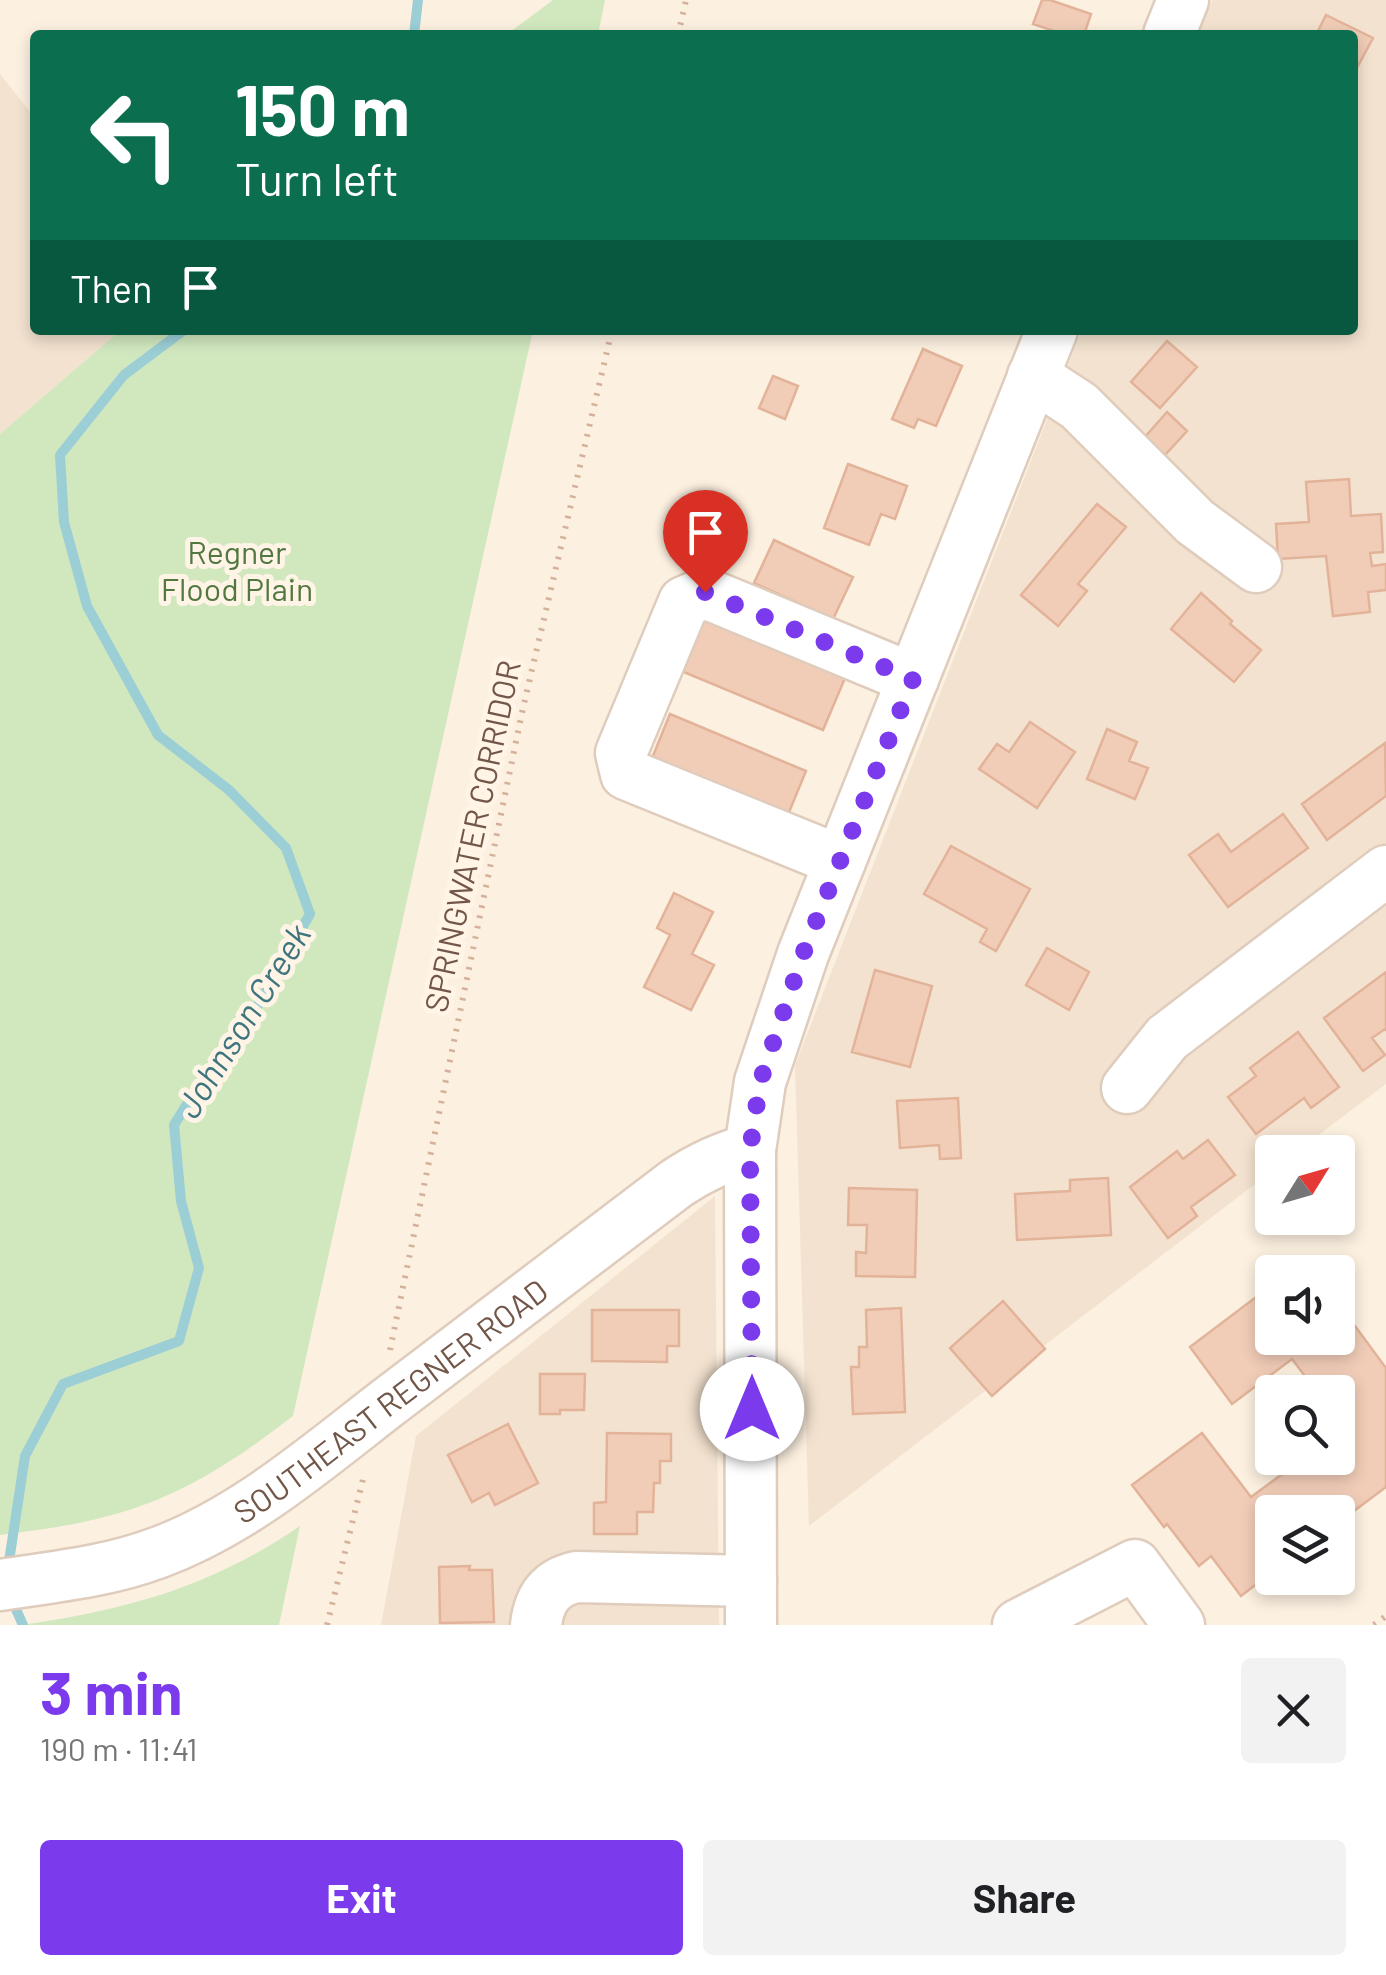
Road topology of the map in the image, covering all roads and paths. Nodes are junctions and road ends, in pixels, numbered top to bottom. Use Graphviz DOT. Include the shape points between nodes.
graph roads {
  1 [pos="686,0"];
  2 [pos="1182,0"];
  3 [pos="679,30"];
  4 [pos="1171,30"];
  5 [pos="611,335"];
  6 [pos="1050,335"];
  7 [pos="1033,376"];
  8 [pos="1256,568"];
  9 [pos="913,679"];
  10 [pos="840,861"];
  11 [pos="1386,871"];
  12 [pos="1127,1088"];
  13 [pos="750,1150"];
  14 [pos="388,1354"];
  15 [pos="366,1467"];
  16 [pos="0,1585"];
  17 [pos="751,1603"];
  18 [pos="1386,1616"];
  19 [pos="328,1625"];
  20 [pos="536,1625"];
  21 [pos="1018,1625"];
  22 [pos="1179,1625"];
  23 [pos="1374,1625"];
  1 -- 3 [label="path"];
  2 -- 4 [label="street"];
  5 -- 14 [label="path, SPRINGWATER CORRIDOR" via="523,708"];
  6 -- 7 [label="street"];
  7 -- 8 [label="street" via="1079,406 1194,522"];
  7 -- 9 [label="street"];
  9 -- 10 [label="street"];
  9 -- 10 [label="street" via="705,592 684,602 621,753 626,774"];
  10 -- 13 [label="street" via="768,1053"];
  11 -- 12 [label="street" via="1166,1038"];
  13 -- 16 [label="street, SOUTHEAST REGNER ROAD" via="678,1182 228,1519 117,1566"];
  13 -- 17 [label="street"];
  15 -- 19 [label="path"];
  17 -- 20 [label="street" via="576,1577 540,1602"];
  18 -- 23 [label="path"];
  21 -- 22 [label="street" via="1134,1565"];
}
